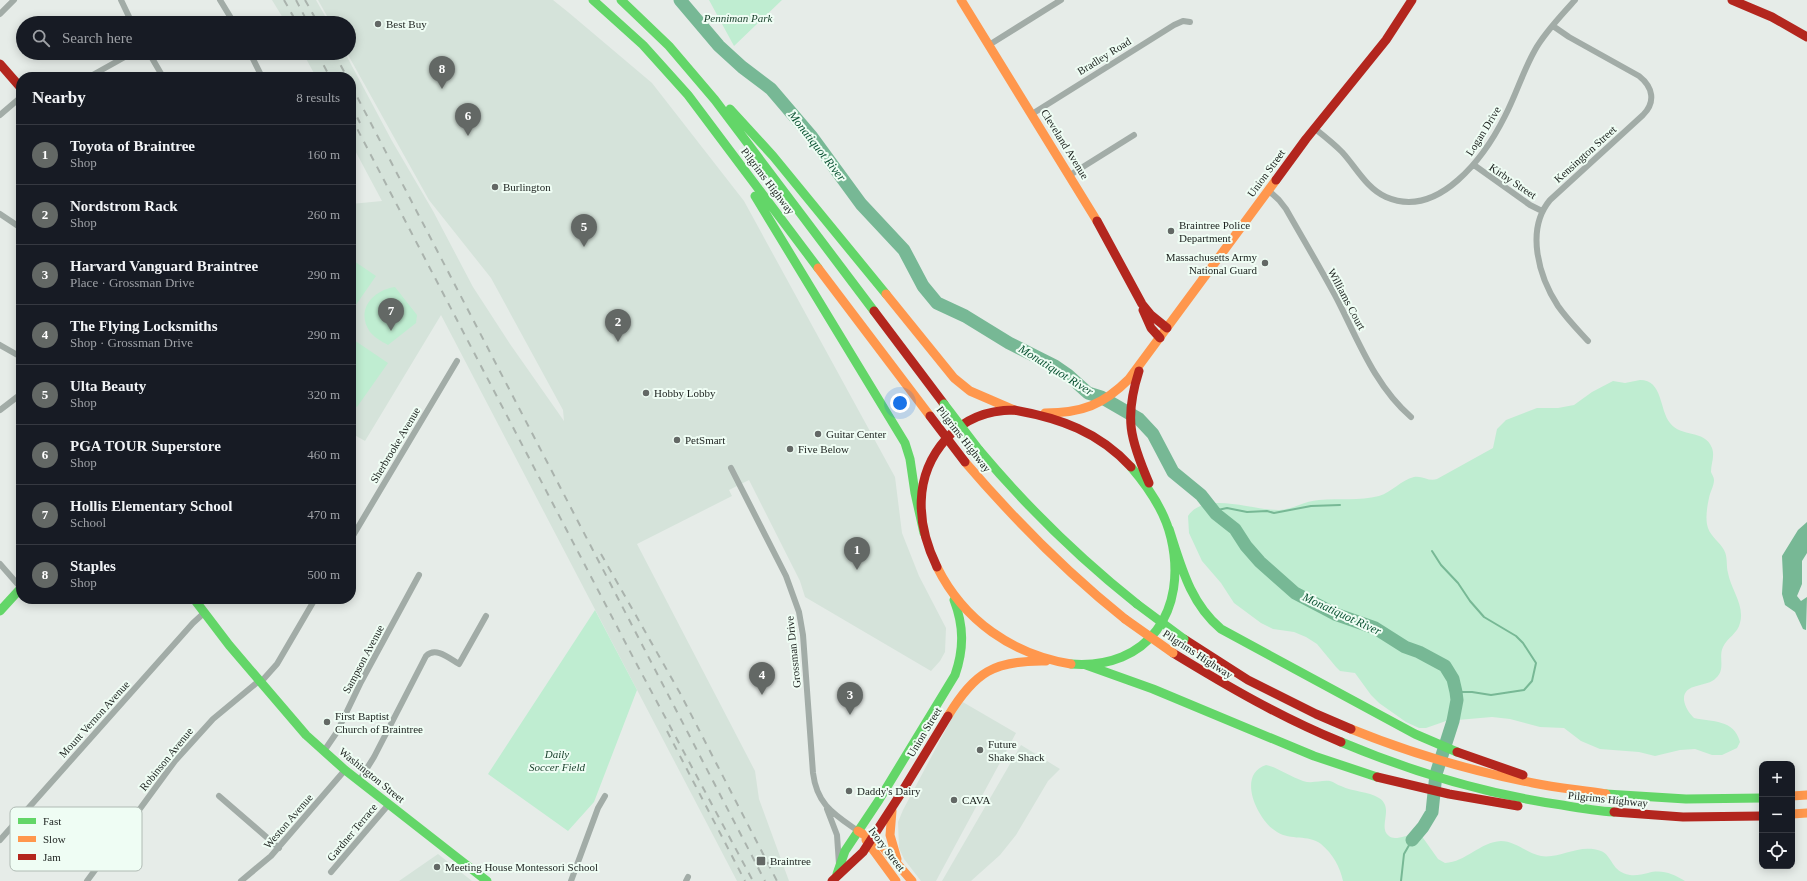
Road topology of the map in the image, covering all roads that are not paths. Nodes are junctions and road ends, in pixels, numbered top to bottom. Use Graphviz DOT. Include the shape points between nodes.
graph roads {
  1 [pos="14,0"];
  2 [pos="121,0"];
  3 [pos="220,0"];
  4 [pos="593,0"];
  5 [pos="621,0"];
  6 [pos="961,0"];
  7 [pos="1061,0"];
  8 [pos="1412,0"];
  9 [pos="1575,0"];
  10 [pos="1732,0"];
  11 [pos="0,14"];
  12 [pos="129,16"];
  13 [pos="230,16"];
  14 [pos="1190,22"];
  15 [pos="1553,26"];
  16 [pos="1807,37"];
  17 [pos="989,45"];
  18 [pos="678,56"];
  19 [pos="119,60"];
  20 [pos="153,60"];
  21 [pos="254,60"];
  22 [pos="0,64"];
  23 [pos="98,72"];
  24 [pos="160,72"];
  25 [pos="260,72"];
  26 [pos="16,82"];
  27 [pos="16,101"];
  28 [pos="1032,114"];
  29 [pos="0,115"];
  30 [pos="1314,128"];
  31 [pos="1134,135"];
  32 [pos="721,138"];
  33 [pos="1474,164"];
  34 [pos="1070,175"];
  35 [pos="1268,190"];
  36 [pos="1542,211"];
  37 [pos="0,214"];
  38 [pos="16,225"];
  39 [pos="1142,304"];
  40 [pos="1167,328"];
  41 [pos="1160,338"];
  42 [pos="1588,341"];
  43 [pos="0,345"];
  44 [pos="16,354"];
  45 [pos="457,361"];
  46 [pos="1143,363"];
  47 [pos="16,398"];
  48 [pos="0,410"];
  49 [pos="1014,410"];
  50 [pos="1028,411"];
  51 [pos="1411,417"];
  52 [pos="731,468"];
  53 [pos="1158,502"];
  54 [pos="1168,529"];
  55 [pos="356,531"];
  56 [pos="924,533"];
  57 [pos="0,564"];
  58 [pos="419,575"];
  59 [pos="944,581"];
  60 [pos="16,582"];
  61 [pos="16,593"];
  62 [pos="198,604"];
  63 [pos="312,604"];
  64 [pos="0,611"];
  65 [pos="204,613"];
  66 [pos="486,616"];
  67 [pos="1066,663"];
  68 [pos="1086,665"];
  69 [pos="260,682"];
  70 [pos="324,751"];
  71 [pos="345,770"];
  72 [pos="359,781"];
  73 [pos="1608,794"];
  74 [pos="1807,795"];
  75 [pos="219,796"];
  76 [pos="605,796"];
  77 [pos="1795,796"];
  78 [pos="1759,798"];
  79 [pos="894,803"];
  80 [pos="389,804"];
  81 [pos="825,806"];
  82 [pos="29,807"];
  83 [pos="141,807"];
  84 [pos="1807,812"];
  85 [pos="1616,813"];
  86 [pos="1795,814"];
  87 [pos="1759,816"];
  88 [pos="10,829"];
  89 [pos="858,831"];
  90 [pos="0,840"];
  91 [pos="870,841"];
  92 [pos="278,848"];
  93 [pos="904,870"];
  94 [pos="94,871"];
  95 [pos="331,872"];
  96 [pos="836,874"];
  97 [pos="87,881"];
  98 [pos="241,881"];
  99 [pos="487,881"];
  100 [pos="571,881"];
  101 [pos="896,881"];
  102 [pos="912,881"];
  1 -- 11 [label="street"];
  2 -- 12 [label="street"];
  3 -- 13 [label="street"];
  4 -- 32 [label="main road, Pilgrims Highway" via="661,65"];
  5 -- 18 [label="main road, Pilgrims Highway"];
  6 -- 17 [label="main road, Cleveland Avenue"];
  7 -- 17 [label="street"];
  8 -- 30 [label="main road, Union Street" via="1386,40"];
  9 -- 15 [label="street, Logan Drive"];
  10 -- 16 [label="main road" via="1772,17"];
  14 -- 28 [label="street, Bradley Road" via="1174,24"];
  15 -- 33 [label="street, Logan Drive" via="1534,51 1498,130"];
  15 -- 36 [label="street, Kensington Street" via="1639,76 1650,88 1652,100 1643,115 1553,197"];
  17 -- 28 [label="main road, Cleveland Avenue"];
  18 -- 49 [label="main road" via="765,147 954,378 970,391"];
  18 -- 73 [label="main road, Pilgrims Highway, bridge" via="723,111 979,450 1051,530 1105,579 1184,638 1236,672 1283,698 1339,724 1457,766 1542,785"];
  19 -- 23 [label="street"];
  20 -- 24 [label="street"];
  21 -- 25 [label="street"];
  22 -- 26 [label="main road"];
  27 -- 29 [label="street"];
  28 -- 34 [label="main road, Cleveland Avenue"];
  30 -- 33 [label="street, Logan Drive" via="1337,148 1370,186 1382,195 1396,200 1417,201 1438,194 1453,185"];
  30 -- 35 [label="main road, Union Street"];
  31 -- 34 [label="street"];
  32 -- 56 [label="main road" via="905,443"];
  32 -- 85 [label="main road, Pilgrims Highway, bridge" via="965,462 1044,548 1125,619 1236,693 1352,749 1453,783 1548,804"];
  33 -- 36 [label="street, Kirby Street"];
  34 -- 39 [label="main road, Cleveland Avenue" via="1098,221"];
  35 -- 40 [label="main road, Union Street"];
  35 -- 51 [label="street, Williams Court" via="1286,209 1380,381 1394,402"];
  36 -- 42 [label="street, Kensington Street" via="1536,241 1544,278 1558,305"];
  37 -- 38 [label="street"];
  39 -- 40 [label="main road, Cleveland Avenue"];
  39 -- 41 [label="main road, Cleveland Avenue" via="1151,328"];
  40 -- 41 [label="main road, Union Street"];
  41 -- 46 [label="main road, Union Street"];
  43 -- 44 [label="street"];
  45 -- 55 [label="street, Sherbrooke Avenue"];
  46 -- 50 [label="main road, Union Street" via="1119,390 1103,402 1080,411"];
  46 -- 53 [label="main road, Union Street" via="1130,399 1130,432"];
  47 -- 48 [label="street"];
  49 -- 50 [label="main road"];
  49 -- 56 [label="main road" via="991,411 971,419 952,432 941,444 929,464 923,485 921,507"];
  50 -- 53 [label="main road" via="1071,425 1106,445 1130,465"];
  52 -- 81 [label="street, Grossman Drive" via="786,576 800,612 813,773 816,788"];
  53 -- 54 [label="main road"];
  54 -- 68 [label="main road" via="1175,576 1172,598 1165,618 1150,638 1129,655 1113,662"];
  54 -- 73 [label="main road" via="1194,599 1212,622 1233,636 1426,739 1535,778"];
  56 -- 59 [label="main road" via="933,560"];
  57 -- 60 [label="street"];
  58 -- 70 [label="street, Sampson Avenue" via="337,732"];
  59 -- 67 [label="main road" via="967,611 991,632 1028,652"];
  59 -- 89 [label="main road, Union Street" via="955,602 962,624 960,662 949,686"];
  61 -- 64 [label="main road"];
  62 -- 65 [label="main road, Washington Street"];
  63 -- 69 [label="street" via="277,664"];
  65 -- 69 [label="main road, Washington Street"];
  65 -- 82 [label="street, Mount Vernon Avenue"];
  66 -- 72 [label="street" via="459,664 438,653 428,654 372,762"];
  67 -- 68 [label="main road"];
  67 -- 79 [label="main road, Union Street" via="1010,662 977,677 959,698"];
  68 -- 85 [label="main road" via="1156,690 1323,760 1376,777 1450,794 1520,806"];
  69 -- 70 [label="main road, Washington Street" via="294,722"];
  69 -- 83 [label="street, Robinson Avenue" via="213,719 181,754"];
  70 -- 71 [label="main road, Washington Street"];
  71 -- 72 [label="main road, Washington Street"];
  71 -- 92 [label="street, Weston Avenue"];
  72 -- 80 [label="main road, Washington Street"];
  73 -- 78 [label="main road, Pilgrims Highway" via="1695,800"];
  74 -- 77 [label="main road"];
  75 -- 92 [label="street"];
  76 -- 100 [label="street" via="598,808"];
  79 -- 91 [label="main road, Union Street"];
  79 -- 93 [label="main road" via="890,838"];
  80 -- 95 [label="street, Gardner Terrace"];
  80 -- 99 [label="main road, Washington Street"];
  81 -- 89 [label="street, Grossman Drive"];
  81 -- 96 [label="street" via="838,835"];
  84 -- 86 [label="main road"];
  85 -- 87 [label="main road, Pilgrims Highway" via="1697,818"];
  88 -- 90 [label="street, Mount Vernon Avenue"];
  89 -- 91 [label="main road, Ivory Street"];
  89 -- 96 [label="main road, Union Street" via="845,851"];
  91 -- 93 [label="main road, Ivory Street" via="890,855"];
  91 -- 96 [label="main road, Union Street" via="853,862"];
  91 -- 101 [label="main road, Ivory Street"];
  92 -- 98 [label="street, Weston Avenue"];
  93 -- 102 [label="main road, Ivory Street"];
  94 -- 97 [label="street, Robinson Avenue"];
}
